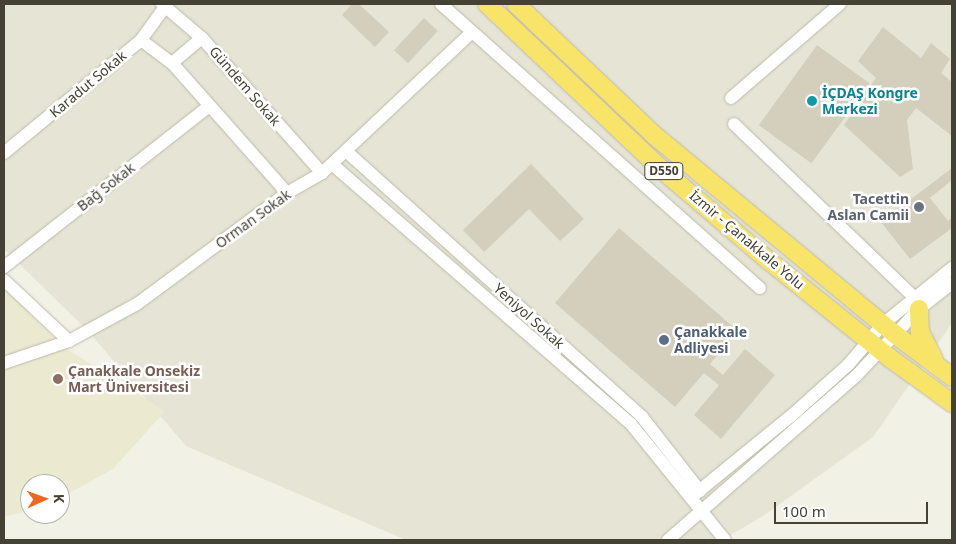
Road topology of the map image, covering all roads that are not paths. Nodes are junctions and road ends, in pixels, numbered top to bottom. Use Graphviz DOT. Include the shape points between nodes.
graph roads {
  1 [pos="440,4"];
  2 [pos="487,4"];
  3 [pos="516,4"];
  4 [pos="840,4"];
  5 [pos="164,5"];
  6 [pos="472,32"];
  7 [pos="202,38"];
  8 [pos="141,40"];
  9 [pos="172,63"];
  10 [pos="731,98"];
  11 [pos="209,106"];
  12 [pos="734,124"];
  13 [pos="347,152"];
  14 [pos="4,153"];
  15 [pos="333,165"];
  16 [pos="322,173"];
  17 [pos="287,193"];
  18 [pos="4,267"];
  19 [pos="952,268"];
  20 [pos="4,280"];
  21 [pos="952,283"];
  22 [pos="760,288"];
  23 [pos="917,303"];
  24 [pos="890,330"];
  25 [pos="69,341"];
  26 [pos="875,346"];
  27 [pos="4,363"];
  28 [pos="945,372"];
  29 [pos="830,389"];
  30 [pos="952,402"];
  31 [pos="695,495"];
  32 [pos="701,510"];
  33 [pos="668,540"];
  34 [pos="725,540"];
  1 -- 6 [label="street"];
  2 -- 26 [label="highway, İzmir - Çanakkale Yolu / D550" via="660,168"];
  3 -- 24 [label="highway, İzmir - Çanakkale Yolu / D550" via="654,135"];
  4 -- 10 [label="street"];
  5 -- 7 [label="street, Gündem Sokak"];
  5 -- 8 [label="street, Karadut Sokak"];
  6 -- 13 [label="street, Orman Sokak"];
  6 -- 22 [label="street"];
  7 -- 9 [label="street"];
  7 -- 16 [label="street, Gündem Sokak"];
  8 -- 9 [label="street"];
  8 -- 14 [label="street, Karadut Sokak"];
  9 -- 11 [label="street"];
  11 -- 17 [label="street"];
  11 -- 18 [label="street, Bağ Sokak"];
  12 -- 23 [label="street"];
  13 -- 15 [label="street, Orman Sokak"];
  13 -- 31 [label="street, Yeniyol Sokak" via="642,417"];
  15 -- 16 [label="street, Orman Sokak"];
  15 -- 31 [label="street, Yeniyol Sokak" via="631,424"];
  16 -- 17 [label="street, Orman Sokak"];
  17 -- 25 [label="street, Orman Sokak" via="137,304"];
  19 -- 23 [label="street"];
  20 -- 25 [label="street"];
  21 -- 23 [label="street"];
  23 -- 24 [label="street"];
  23 -- 28 [label="highway" via="920,332"];
  24 -- 26 [label="street"];
  24 -- 28 [label="highway, İzmir - Çanakkale Yolu / D550"];
  25 -- 27 [label="street, Orman Sokak"];
  26 -- 29 [label="street" via="848,365"];
  26 -- 30 [label="highway, İzmir - Çanakkale Yolu / D550"];
  29 -- 31 [label="street" via="790,416"];
  29 -- 32 [label="street"];
  31 -- 32 [label="street, Yeniyol Sokak"];
  32 -- 33 [label="street"];
  32 -- 34 [label="street, Yeniyol Sokak"];
}
